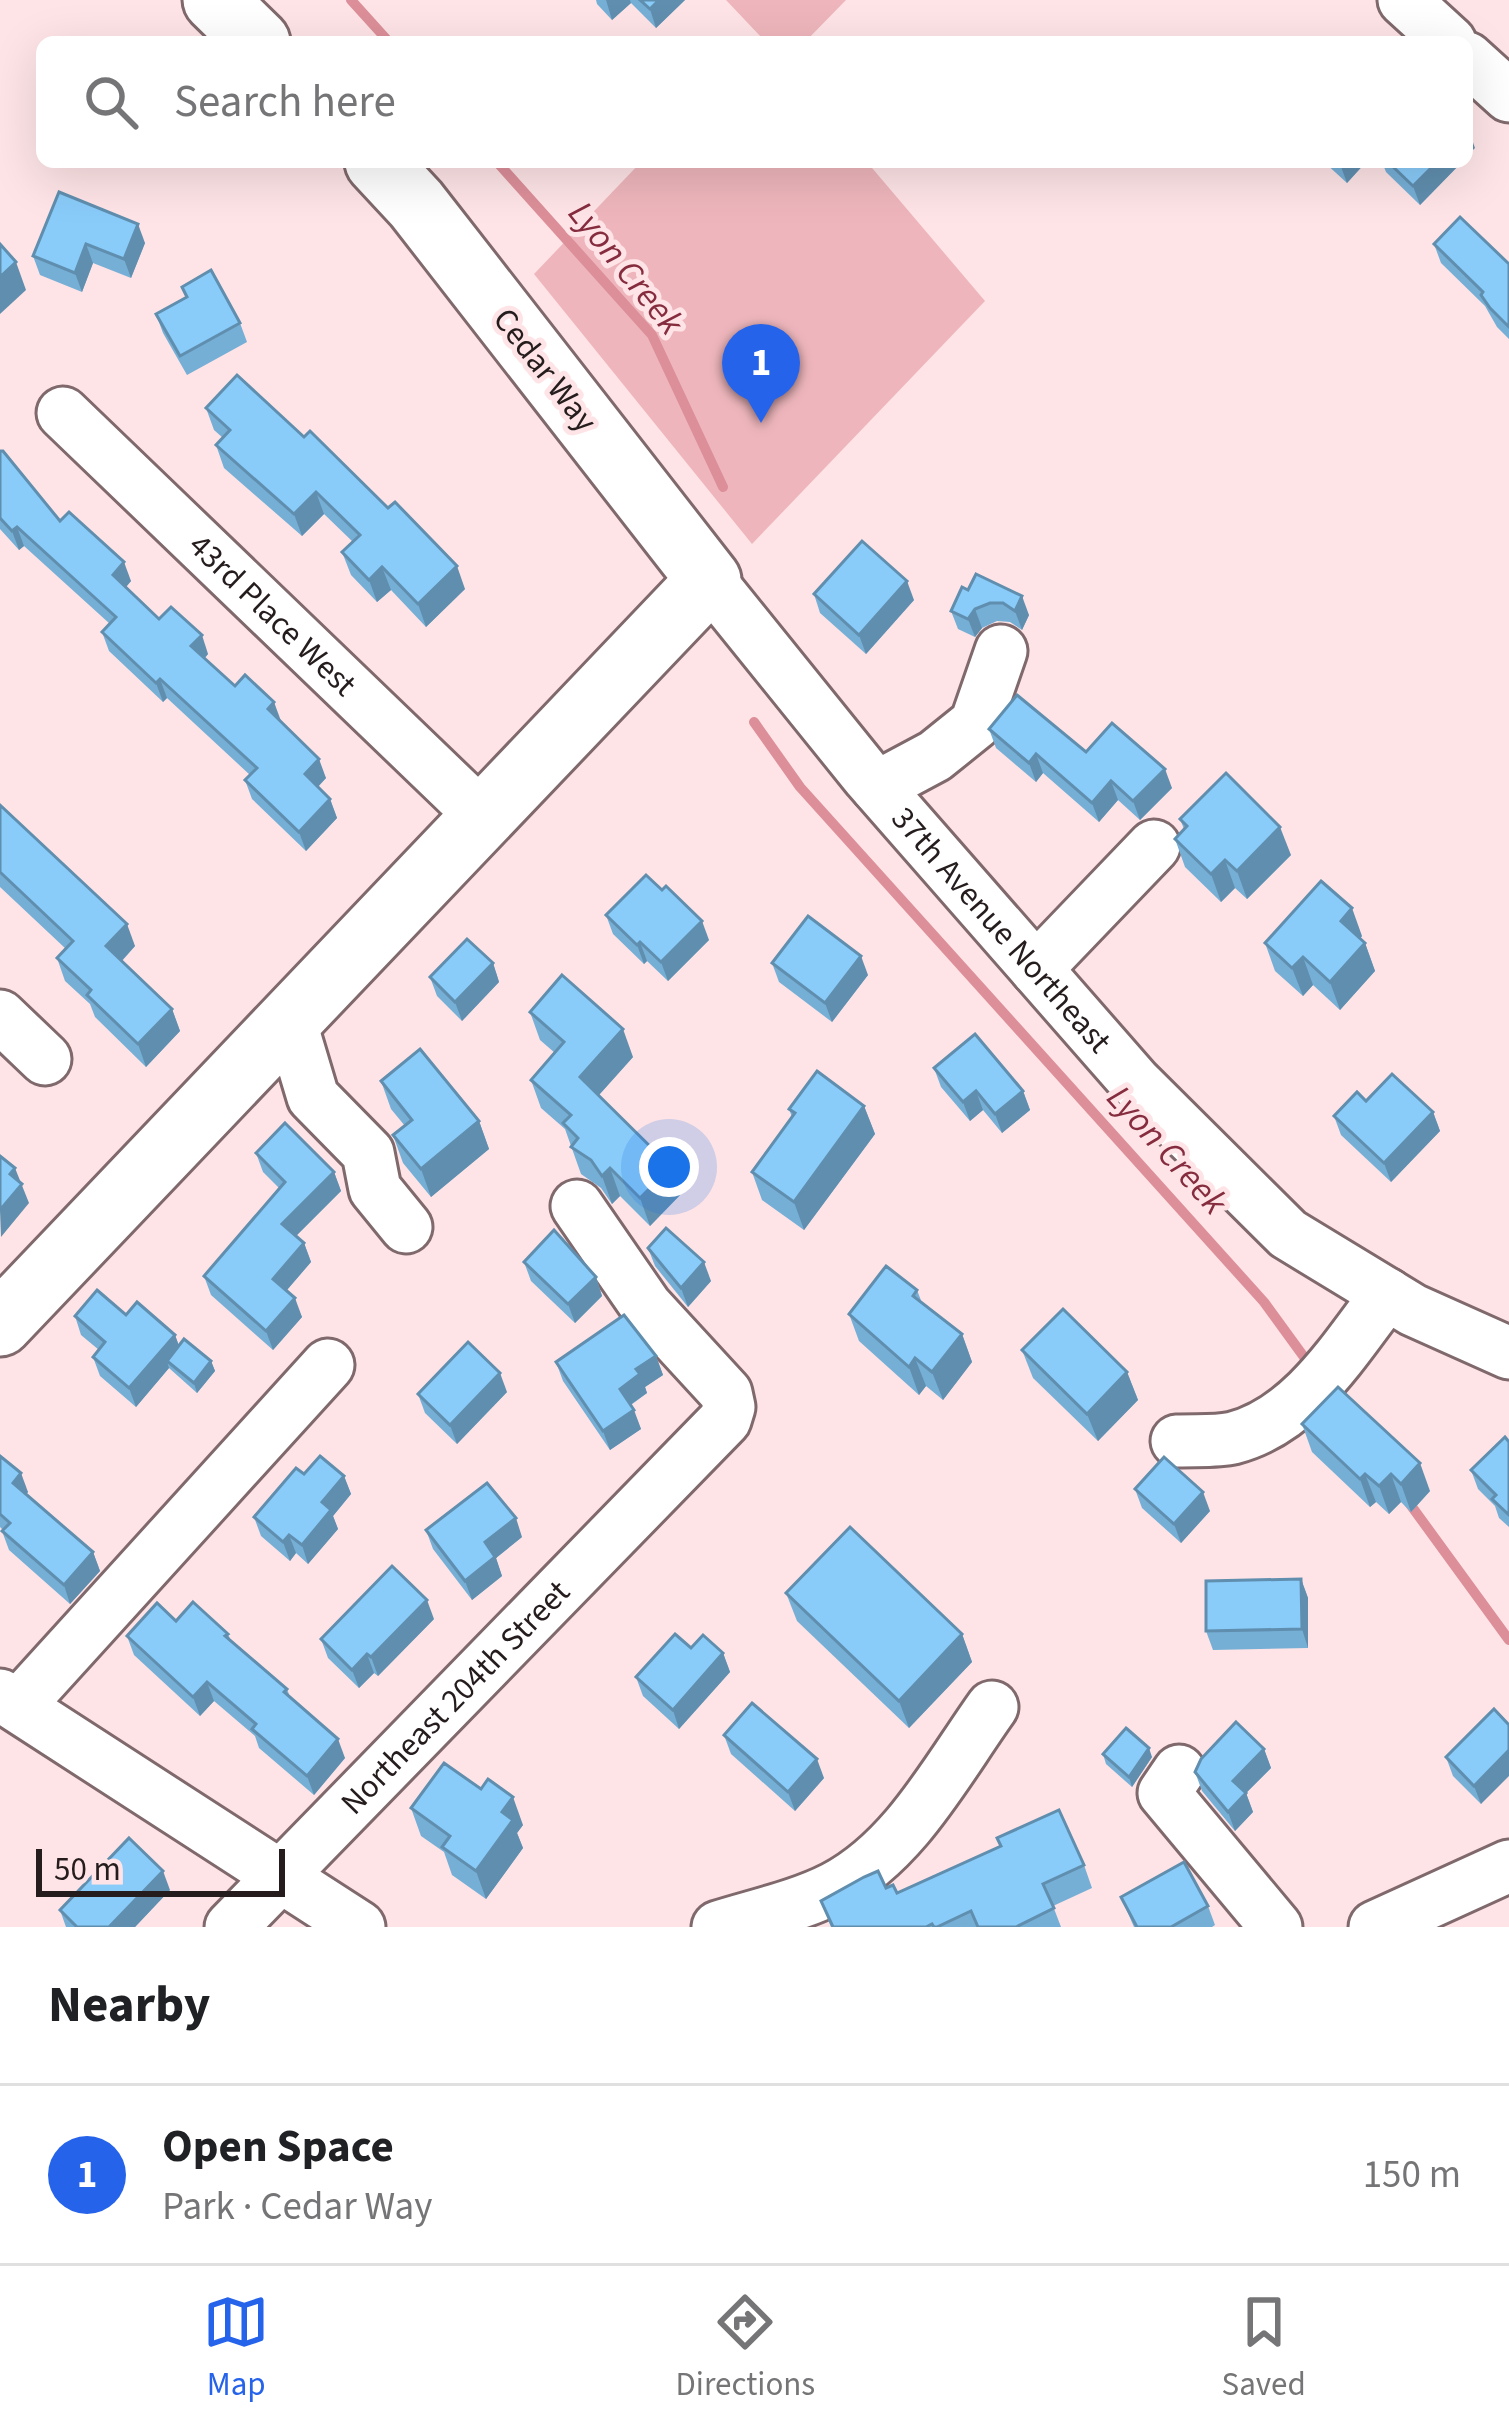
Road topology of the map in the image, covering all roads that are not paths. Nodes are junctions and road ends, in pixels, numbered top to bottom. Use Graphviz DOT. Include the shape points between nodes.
graph roads {
  1 [pos="214,0"];
  2 [pos="1404,0"];
  3 [pos="252,36"];
  4 [pos="1443,36"];
  5 [pos="1473,64"];
  6 [pos="1509,97"];
  7 [pos="383,168"];
  8 [pos="63,413"];
  9 [pos="709,580"];
  10 [pos="1001,651"];
  11 [pos="878,787"];
  12 [pos="482,816"];
  13 [pos="1154,846"];
  14 [pos="1036,969"];
  15 [pos="0,1016"];
  16 [pos="290,1021"];
  17 [pos="45,1059"];
  18 [pos="577,1206"];
  19 [pos="406,1227"];
  20 [pos="1387,1294"];
  21 [pos="0,1324"];
  22 [pos="1509,1353"];
  23 [pos="328,1365"];
  24 [pos="1177,1441"];
  25 [pos="9,1701"];
  26 [pos="992,1707"];
  27 [pos="1179,1771"];
  28 [pos="1509,1866"];
  29 [pos="282,1876"];
  30 [pos="231,1927"];
  31 [pos="358,1927"];
  32 [pos="718,1927"];
  33 [pos="1276,1927"];
  34 [pos="1375,1927"];
  1 -- 3 [label="main road"];
  2 -- 4 [label="street"];
  5 -- 6 [label="street"];
  7 -- 9 [label="main road, Cedar Way"];
  8 -- 12 [label="street, 43rd Place West"];
  9 -- 11 [label="street, 37th Avenue Northeast"];
  9 -- 12 [label="main road"];
  10 -- 11 [label="street" via="976,723"];
  11 -- 14 [label="street, 37th Avenue Northeast"];
  12 -- 16 [label="main road"];
  13 -- 14 [label="street"];
  14 -- 20 [label="street, 37th Avenue Northeast" via="1135,1082 1288,1234"];
  15 -- 17 [label="street"];
  16 -- 19 [label="street" via="313,1097 368,1153 375,1189"];
  16 -- 21 [label="main road"];
  18 -- 29 [label="street, Northeast 204th Street" via="646,1306 726,1393 725,1420"];
  20 -- 22 [label="street, 37th Avenue Northeast"];
  20 -- 24 [label="street" via="1273,1423 1230,1439"];
  23 -- 25 [label="street"];
  25 -- 29 [label="street"];
  26 -- 32 [label="street" via="867,1868 830,1891"];
  27 -- 33 [label="street" via="1164,1793"];
  28 -- 34 [label="street"];
  29 -- 30 [label="street, Northeast 204th Street"];
  29 -- 31 [label="street"];
}
